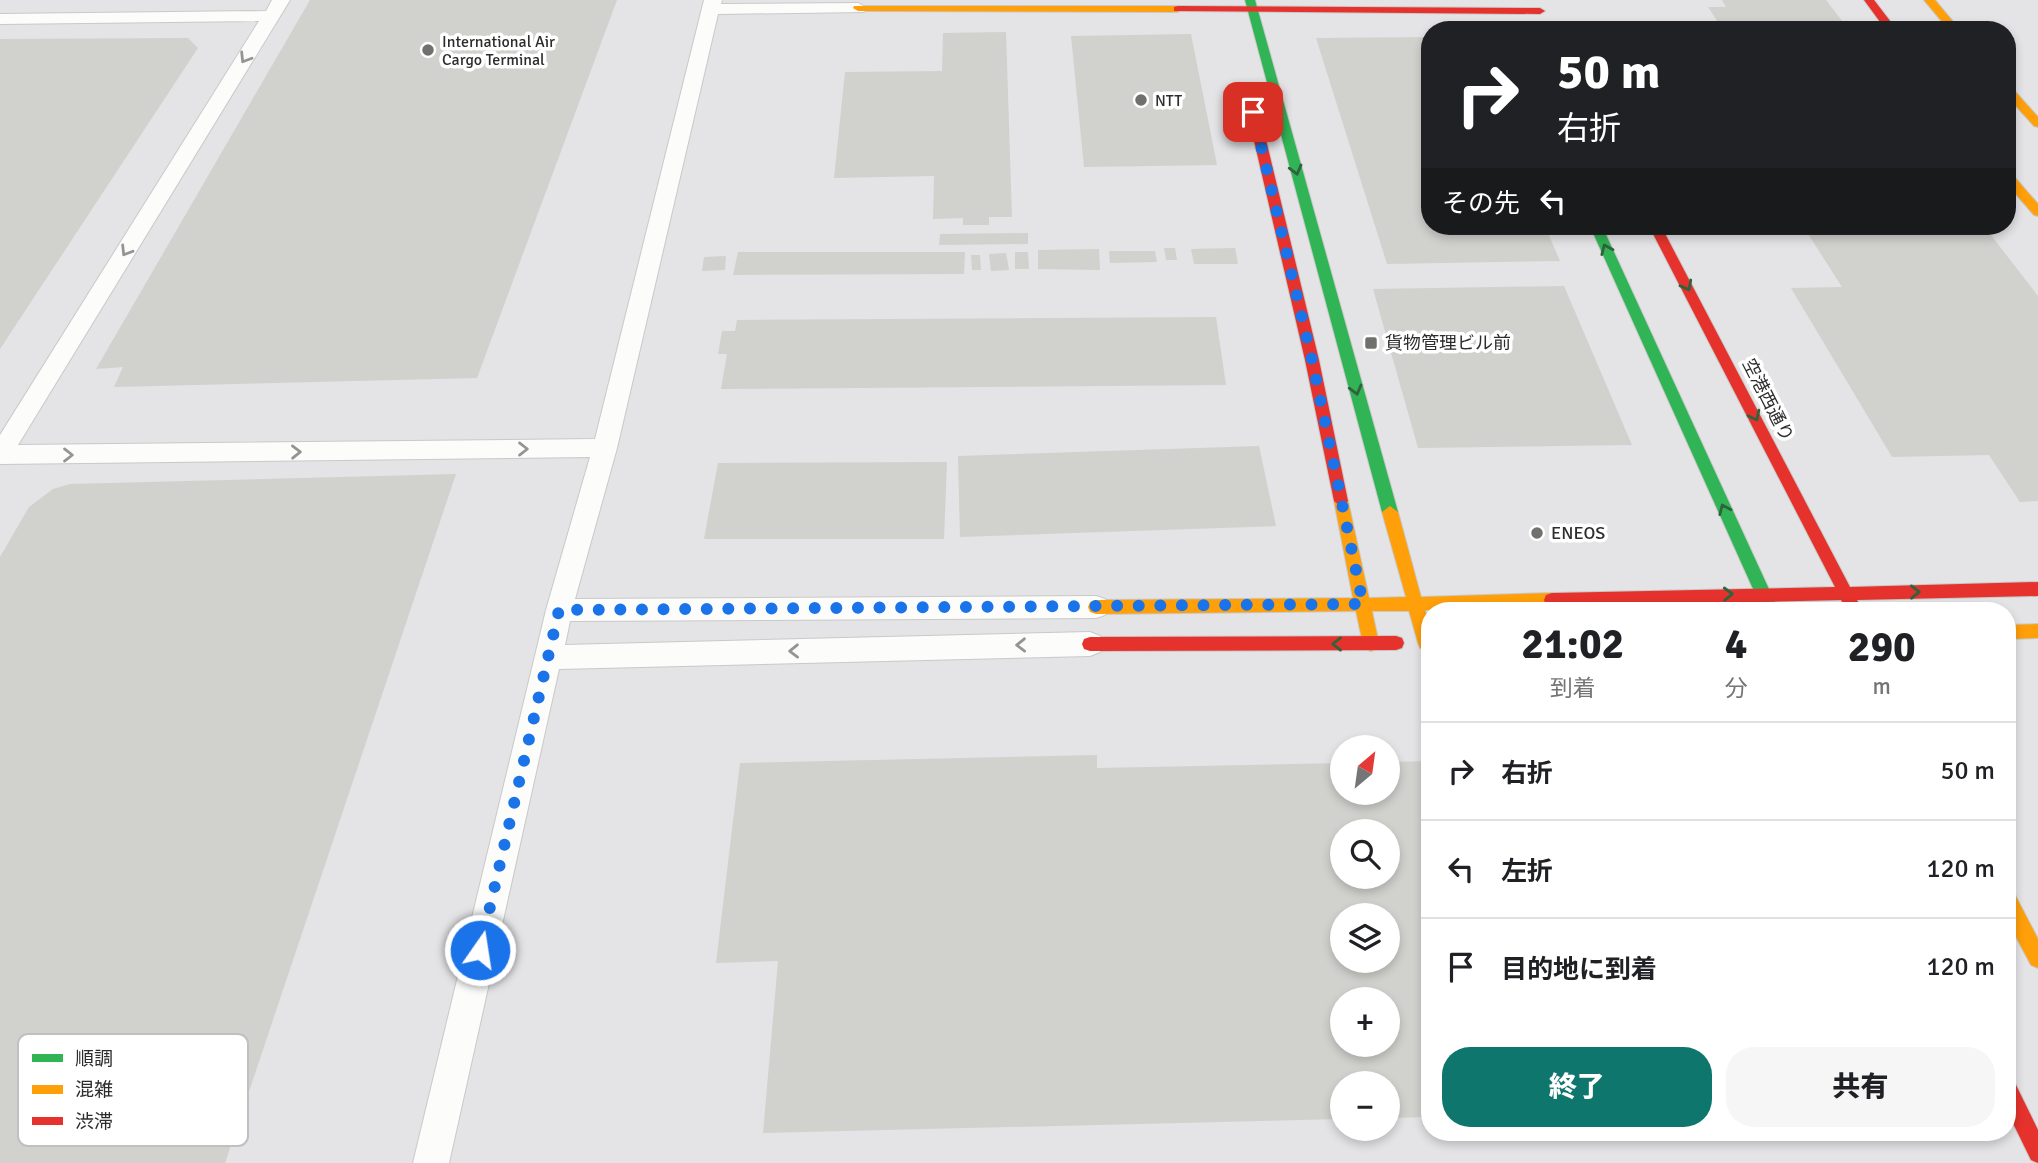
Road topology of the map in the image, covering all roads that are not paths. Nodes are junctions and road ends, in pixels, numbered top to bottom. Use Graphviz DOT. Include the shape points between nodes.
graph roads {
  1 [pos="1870,0"];
  2 [pos="1929,0"];
  3 [pos="712,4"];
  4 [pos="1251,5"];
  5 [pos="1497,6"];
  6 [pos="1537,6"];
  7 [pos="276,8"];
  8 [pos="858,8"];
  9 [pos="1224,10"];
  10 [pos="0,19"];
  11 [pos="1885,21"];
  12 [pos="1947,21"];
  13 [pos="1231,29"];
  14 [pos="2016,99"];
  15 [pos="1252,107"];
  16 [pos="2038,124"];
  17 [pos="2016,186"];
  18 [pos="2038,212"];
  19 [pos="1600,235"];
  20 [pos="1660,235"];
  21 [pos="605,449"];
  22 [pos="0,455"];
  23 [pos="2038,589"];
  24 [pos="1762,593"];
  25 [pos="1846,593"];
  26 [pos="1478,602"];
  27 [pos="1766,602"];
  28 [pos="1850,602"];
  29 [pos="1363,604"];
  30 [pos="1415,604"];
  31 [pos="1421,604"];
  32 [pos="1096,607"];
  33 [pos="559,610"];
  34 [pos="1421,622"];
  35 [pos="2038,631"];
  36 [pos="2016,632"];
  37 [pos="1421,643"];
  38 [pos="1090,644"];
  39 [pos="1371,644"];
  40 [pos="548,657"];
  41 [pos="2016,917"];
  42 [pos="2038,958"];
  43 [pos="2016,1107"];
  44 [pos="2038,1153"];
  45 [pos="431,1163"];
  1 -- 11 [label="main road"];
  2 -- 12 [label="main road"];
  3 -- 8 [label="lane"];
  3 -- 21 [label="lane"];
  4 -- 5 [label="main road"];
  4 -- 9 [label="main road"];
  4 -- 30 [label="main road, one-way"];
  5 -- 6 [label="main road"];
  7 -- 10 [label="lane"];
  7 -- 22 [label="lane, one-way"];
  8 -- 9 [label="main road"];
  9 -- 13 [label="main road"];
  14 -- 16 [label="main road"];
  15 -- 29 [label="main road"];
  17 -- 18 [label="main road"];
  24 -- 19 [label="main road, one-way"];
  20 -- 25 [label="main road, 空港西通り, one-way"];
  22 -- 21 [label="lane, one-way"];
  21 -- 33 [label="lane"];
  25 -- 23 [label="main road, one-way"];
  24 -- 25 [label="main road"];
  26 -- 24 [label="main road, one-way"];
  24 -- 27 [label="main road"];
  25 -- 28 [label="main road, 空港西通り"];
  29 -- 30 [label="main road"];
  29 -- 32 [label="main road"];
  29 -- 39 [label="main road"];
  30 -- 31 [label="main road, one-way"];
  30 -- 34 [label="main road"];
  32 -- 33 [label="lane"];
  33 -- 40 [label="lane"];
  35 -- 36 [label="main road"];
  37 -- 39 [label="main road"];
  39 -- 38 [label="main road, one-way"];
  38 -- 40 [label="lane, one-way"];
  40 -- 45 [label="lane"];
  41 -- 42 [label="main road"];
  43 -- 44 [label="main road"];
}
